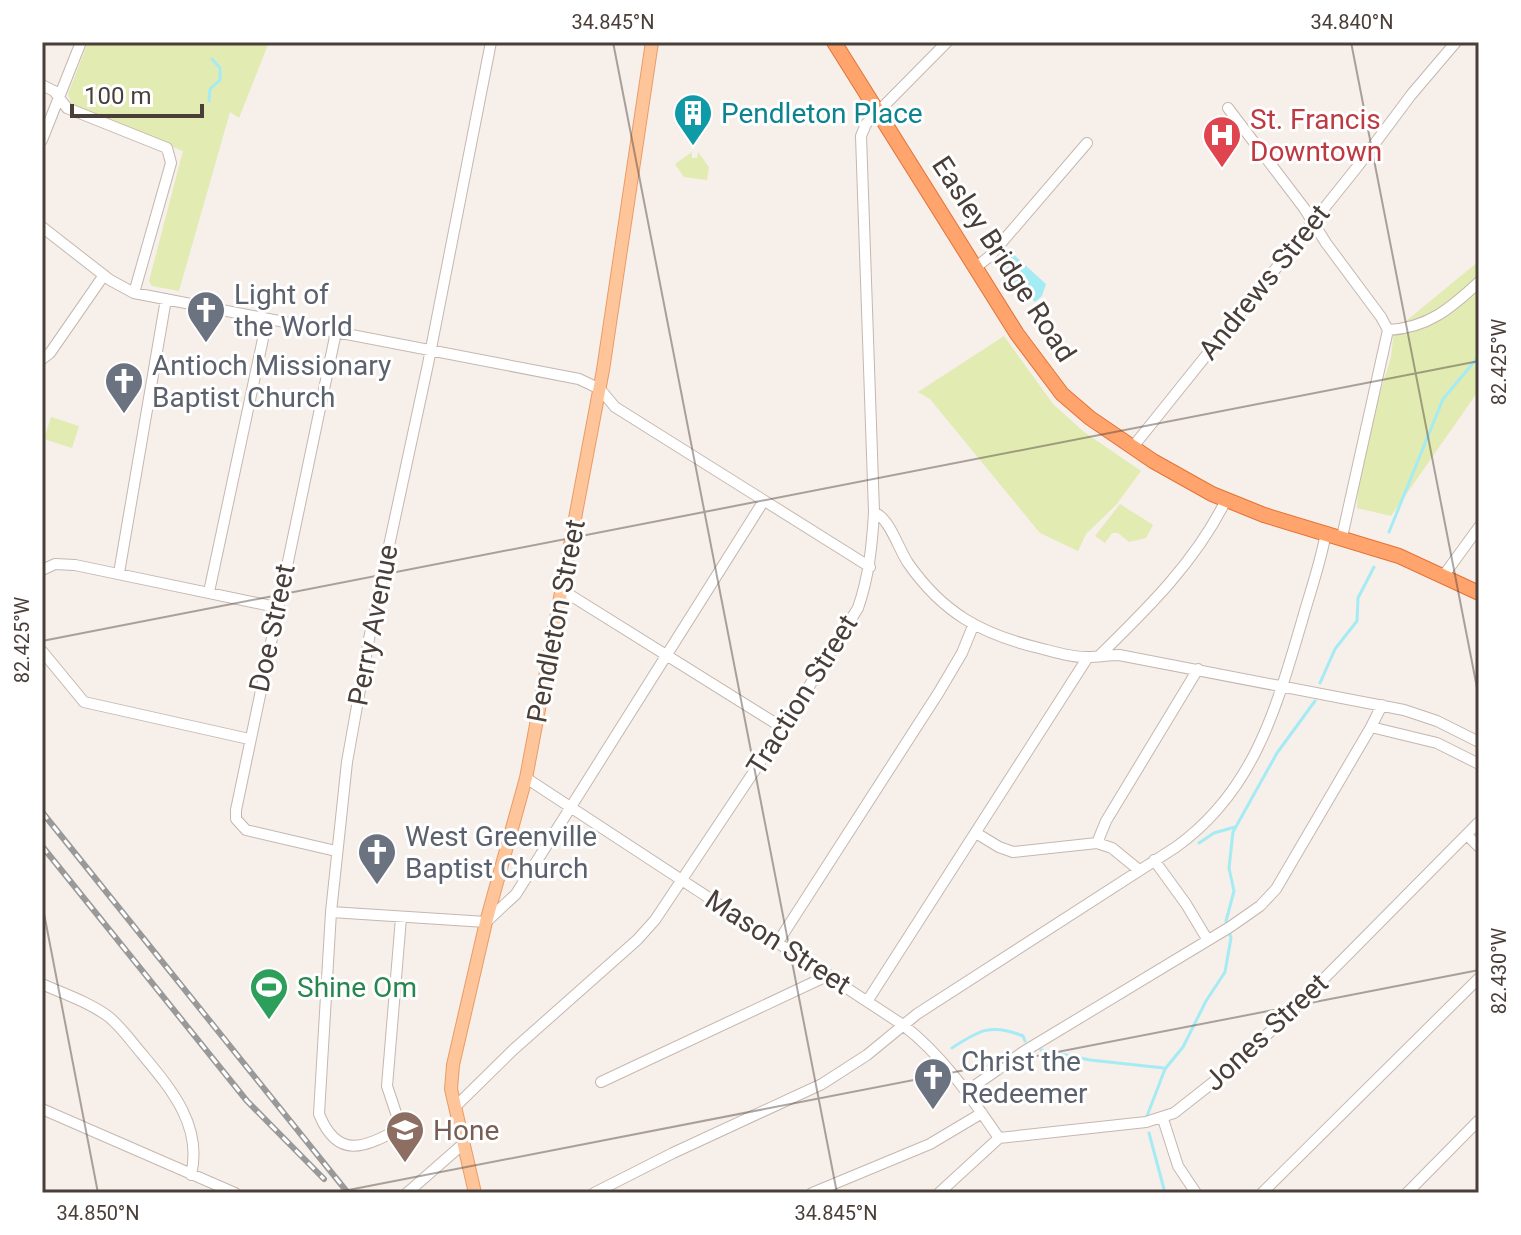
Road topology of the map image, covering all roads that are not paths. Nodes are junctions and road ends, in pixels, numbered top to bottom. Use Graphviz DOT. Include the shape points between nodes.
graph roads {
  1 [pos="81,42"];
  2 [pos="491,42"];
  3 [pos="652,42"];
  4 [pos="834,42"];
  5 [pos="947,42"];
  6 [pos="1456,42"];
  7 [pos="42,85"];
  8 [pos="59,98"];
  9 [pos="1228,108"];
  10 [pos="879,111"];
  11 [pos="42,140"];
  12 [pos="1087,143"];
  13 [pos="1312,221"];
  14 [pos="42,227"];
  15 [pos="975,268"];
  16 [pos="104,275"];
  17 [pos="1479,282"];
  18 [pos="134,293"];
  19 [pos="166,299"];
  20 [pos="267,320"];
  21 [pos="1388,330"];
  22 [pos="336,332"];
  23 [pos="430,351"];
  24 [pos="42,359"];
  25 [pos="600,389"];
  26 [pos="1132,448"];
  27 [pos="1226,500"];
  28 [pos="763,502"];
  29 [pos="874,512"];
  30 [pos="1479,527"];
  31 [pos="1326,532"];
  32 [pos="1342,537"];
  33 [pos="870,567"];
  34 [pos="42,570"];
  35 [pos="119,573"];
  36 [pos="1444,575"];
  37 [pos="562,590"];
  38 [pos="209,592"];
  39 [pos="1479,593"];
  40 [pos="276,607"];
  41 [pos="973,626"];
  42 [pos="42,651"];
  43 [pos="667,655"];
  44 [pos="1094,656"];
  45 [pos="1198,669"];
  46 [pos="1282,685"];
  47 [pos="1382,705"];
  48 [pos="1371,727"];
  49 [pos="783,728"];
  50 [pos="249,739"];
  51 [pos="1479,742"];
  52 [pos="1479,764"];
  53 [pos="526,778"];
  54 [pos="571,807"];
  55 [pos="1479,822"];
  56 [pos="976,833"];
  57 [pos="1467,835"];
  58 [pos="1097,843"];
  59 [pos="1479,847"];
  60 [pos="336,851"];
  61 [pos="1154,860"];
  62 [pos="1139,870"];
  63 [pos="683,880"];
  64 [pos="331,912"];
  65 [pos="401,918"];
  66 [pos="486,922"];
  67 [pos="1207,939"];
  68 [pos="778,942"];
  69 [pos="829,975"];
  70 [pos="1479,978"];
  71 [pos="42,984"];
  72 [pos="868,1000"];
  73 [pos="903,1025"];
  74 [pos="451,1078"];
  75 [pos="601,1082"];
  76 [pos="476,1086"];
  77 [pos="967,1091"];
  78 [pos="456,1106"];
  79 [pos="42,1109"];
  80 [pos="982,1113"];
  81 [pos="1163,1119"];
  82 [pos="1479,1120"];
  83 [pos="999,1138"];
  84 [pos="463,1144"];
  85 [pos="191,1175"];
  86 [pos="235,1193"];
  87 [pos="407,1193"];
  88 [pos="475,1193"];
  89 [pos="594,1193"];
  90 [pos="812,1193"];
  91 [pos="939,1193"];
  92 [pos="1196,1193"];
  93 [pos="1262,1193"];
  94 [pos="1407,1193"];
  1 -- 8 [label="street"];
  2 -- 23 [label="street, Perry Avenue"];
  3 -- 25 [label="main road, Pendleton Street"];
  4 -- 10 [label="highway, Easley Bridge Road"];
  5 -- 10 [label="street, Traction Street"];
  6 -- 13 [label="street, Andrews Street"];
  7 -- 8 [label="street"];
  8 -- 11 [label="street"];
  8 -- 18 [label="street" via="67,108 167,148 170,154"];
  9 -- 13 [label="street"];
  10 -- 15 [label="highway, Easley Bridge Road"];
  10 -- 29 [label="street, Traction Street" via="861,136"];
  12 -- 15 [label="street"];
  13 -- 21 [label="street"];
  13 -- 26 [label="street, Andrews Street"];
  14 -- 16 [label="street"];
  15 -- 26 [label="highway, Easley Bridge Road" via="1062,394"];
  16 -- 18 [label="street"];
  16 -- 24 [label="street"];
  17 -- 21 [label="street" via="1427,323"];
  18 -- 19 [label="street"];
  19 -- 20 [label="street"];
  19 -- 35 [label="street"];
  20 -- 22 [label="street"];
  20 -- 38 [label="street"];
  21 -- 32 [label="street"];
  22 -- 23 [label="street"];
  22 -- 40 [label="street, Doe Street"];
  23 -- 25 [label="street" via="579,379"];
  23 -- 60 [label="street, Perry Avenue" via="369,639"];
  25 -- 28 [label="street" via="615,407"];
  25 -- 37 [label="main road, Pendleton Street"];
  26 -- 27 [label="highway, Easley Bridge Road"];
  27 -- 31 [label="highway, Easley Bridge Road"];
  27 -- 44 [label="street" via="1161,596"];
  28 -- 33 [label="street"];
  28 -- 43 [label="street"];
  29 -- 33 [label="street, Traction Street"];
  29 -- 41 [label="street" via="923,584"];
  30 -- 36 [label="street"];
  31 -- 32 [label="highway, Easley Bridge Road"];
  31 -- 46 [label="street"];
  32 -- 36 [label="highway, Easley Bridge Road"];
  33 -- 49 [label="street, Traction Street" via="847,629"];
  34 -- 35 [label="street" via="64,563"];
  35 -- 38 [label="street"];
  36 -- 39 [label="highway, Easley Bridge Road"];
  37 -- 43 [label="street"];
  37 -- 53 [label="main road, Pendleton Street"];
  38 -- 40 [label="street"];
  40 -- 50 [label="street, Doe Street"];
  41 -- 44 [label="street" via="1009,641"];
  41 -- 68 [label="street" via="939,692"];
  42 -- 50 [label="street" via="84,702"];
  43 -- 49 [label="street"];
  43 -- 54 [label="street"];
  44 -- 45 [label="street" via="1119,655"];
  44 -- 56 [label="street"];
  45 -- 46 [label="street"];
  45 -- 58 [label="street"];
  46 -- 47 [label="street"];
  46 -- 61 [label="street" via="1263,741 1238,782 1197,830"];
  47 -- 48 [label="street"];
  47 -- 51 [label="street" via="1437,721"];
  48 -- 52 [label="street" via="1430,741"];
  48 -- 67 [label="street" via="1276,889 1260,906"];
  49 -- 63 [label="street, Traction Street"];
  50 -- 60 [label="street, Doe Street" via="236,810 240,827"];
  53 -- 54 [label="street, Mason Street"];
  53 -- 66 [label="main road, Pendleton Street"];
  54 -- 63 [label="street, Mason Street"];
  54 -- 66 [label="street" via="516,894"];
  55 -- 57 [label="street, Jones Street"];
  56 -- 58 [label="street" via="1013,852"];
  56 -- 72 [label="street"];
  57 -- 59 [label="street"];
  57 -- 81 [label="street, Jones Street" via="1285,1018 1191,1102"];
  58 -- 62 [label="street" via="1122,854"];
  60 -- 64 [label="street, Perry Avenue"];
  61 -- 62 [label="street"];
  61 -- 67 [label="street"];
  62 -- 73 [label="street"];
  63 -- 68 [label="street, Mason Street"];
  63 -- 76 [label="street, Traction Street" via="637,940"];
  64 -- 65 [label="street"];
  64 -- 65 [label="street, Perry Avenue" via="319,1114 329,1135 358,1147 401,1128 387,1086"];
  65 -- 66 [label="street"];
  66 -- 74 [label="main road, Pendleton Street"];
  67 -- 77 [label="street"];
  68 -- 69 [label="street, Mason Street"];
  69 -- 72 [label="street, Mason Street"];
  69 -- 75 [label="street"];
  70 -- 93 [label="street"];
  71 -- 85 [label="street" via="109,1018 157,1071 187,1119 195,1157"];
  72 -- 73 [label="street, Mason Street"];
  73 -- 77 [label="street, Mason Street" via="937,1053"];
  73 -- 89 [label="street" via="822,1084"];
  74 -- 76 [label="street"];
  74 -- 78 [label="main road, Pendleton Street"];
  76 -- 78 [label="street, Traction Street"];
  77 -- 80 [label="street, Mason Street"];
  78 -- 84 [label="main road, Pendleton Street"];
  79 -- 85 [label="street"];
  80 -- 83 [label="street, Mason Street"];
  80 -- 90 [label="street" via="930,1144"];
  81 -- 83 [label="street, Jones Street"];
  81 -- 92 [label="street" via="1178,1166"];
  82 -- 94 [label="street"];
  83 -- 91 [label="street"];
  84 -- 87 [label="street"];
  84 -- 88 [label="main road, Pendleton Street"];
  85 -- 86 [label="street"];
}
